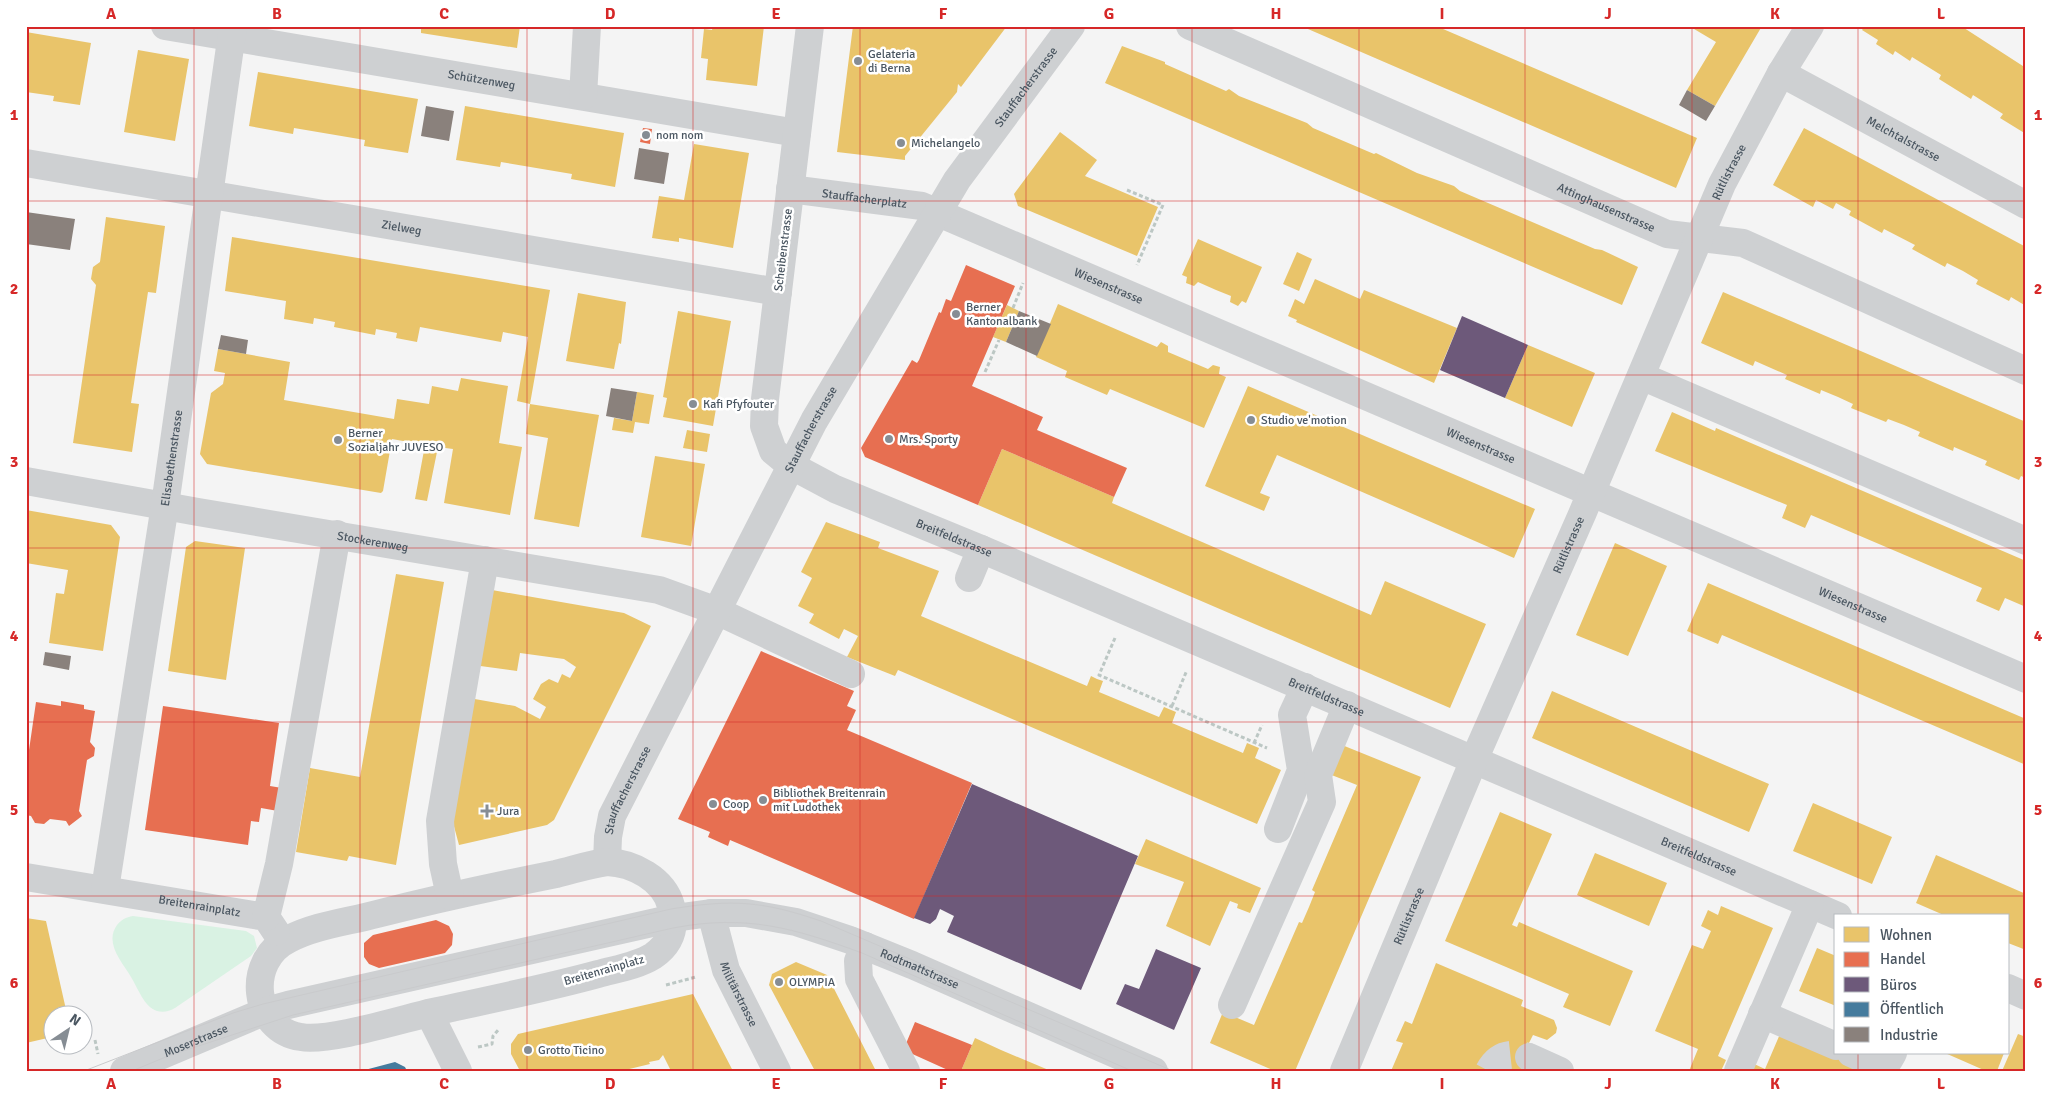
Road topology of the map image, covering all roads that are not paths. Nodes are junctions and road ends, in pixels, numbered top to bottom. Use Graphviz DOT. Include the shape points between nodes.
graph roads {
  1 [pos="165,26"];
  2 [pos="587,26"];
  3 [pos="810,26"];
  4 [pos="1071,26"];
  5 [pos="1190,26"];
  6 [pos="1810,26"];
  7 [pos="233,32"];
  8 [pos="1781,73"];
  9 [pos="583,96"];
  10 [pos="797,132"];
  11 [pos="26,163"];
  12 [pos="790,188"];
  13 [pos="210,193"];
  14 [pos="2026,206"];
  15 [pos="937,212"];
  16 [pos="1698,239"];
  17 [pos="778,292"];
  18 [pos="2026,371"];
  19 [pos="1641,376"];
  20 [pos="790,465"];
  21 [pos="26,481"];
  22 [pos="1591,493"];
  23 [pos="165,505"];
  24 [pos="337,534"];
  25 [pos="2026,541"];
  26 [pos="981,549"];
  27 [pos="484,560"];
  28 [pos="969,578"];
  29 [pos="717,611"];
  30 [pos="851,674"];
  31 [pos="2026,679"];
  32 [pos="1304,687"];
  33 [pos="1347,705"];
  34 [pos="1474,760"];
  35 [pos="1278,829"];
  36 [pos="608,862"];
  37 [pos="26,877"];
  38 [pos="105,889"];
  39 [pos="450,896"];
  40 [pos="1810,904"];
  41 [pos="711,913"];
  42 [pos="1834,914"];
  43 [pos="266,917"];
  44 [pos="674,918"];
  45 [pos="283,941"];
  46 [pos="865,946"];
  47 [pos="2010,989"];
  48 [pos="2026,996"];
  49 [pos="1232,1005"];
  50 [pos="266,1011"];
  51 [pos="429,1013"];
  52 [pos="1762,1014"];
  53 [pos="1834,1045"];
  54 [pos="1854,1054"];
  55 [pos="1529,1057"];
  56 [pos="165,1062"];
  57 [pos="1893,1062"];
  58 [pos="124,1071"];
  59 [pos="458,1071"];
  60 [pos="777,1071"];
  61 [pos="906,1071"];
  62 [pos="1154,1071"];
  63 [pos="1344,1071"];
  64 [pos="1560,1071"];
  65 [pos="1738,1071"];
  1 -- 7 [label="street, Schützenweg"];
  2 -- 9 [label="street"];
  3 -- 10 [label="street, Scheibenstrasse"];
  4 -- 15 [label="street, Stauffacherstrasse" via="970,160"];
  5 -- 16 [label="street, Attinghausenstrasse" via="1672,236"];
  6 -- 8 [label="street, Rütlistrasse"];
  7 -- 9 [label="street, Schützenweg"];
  7 -- 13 [label="street, Elisabethenstrasse"];
  8 -- 14 [label="street, Melchtalstrasse"];
  8 -- 16 [label="street, Rütlistrasse" via="1722,184"];
  9 -- 10 [label="street, Schützenweg"];
  10 -- 12 [label="street, Scheibenstrasse"];
  11 -- 13 [label="street, Zielweg"];
  12 -- 15 [label="street, Stauffacherplatz" via="909,203"];
  12 -- 17 [label="street, Scheibenstrasse"];
  13 -- 17 [label="street, Zielweg"];
  13 -- 23 [label="street, Elisabethenstrasse"];
  15 -- 20 [label="street, Stauffacherstrasse"];
  15 -- 22 [label="street, Wiesenstrasse"];
  16 -- 18 [label="street, Attinghausenstrasse" via="1743,243"];
  16 -- 19 [label="street, Rütlistrasse"];
  17 -- 20 [label="street, Scheibenstrasse" via="764,426 772,450"];
  19 -- 22 [label="street, Rütlistrasse"];
  19 -- 25 [label="street"];
  20 -- 26 [label="street, Breitfeldstrasse" via="835,489"];
  20 -- 29 [label="street, Stauffacherstrasse"];
  21 -- 23 [label="street, Stockerenweg"];
  22 -- 31 [label="street, Wiesenstrasse"];
  22 -- 34 [label="street, Rütlistrasse"];
  23 -- 24 [label="street, Stockerenweg"];
  23 -- 38 [label="street, Elisabethenstrasse"];
  24 -- 27 [label="street, Stockerenweg"];
  24 -- 43 [label="street" via="279,864"];
  26 -- 28 [label="street"];
  26 -- 32 [label="street, Breitfeldstrasse"];
  27 -- 29 [label="street, Stockerenweg" via="659,590"];
  27 -- 39 [label="street" via="440,821"];
  29 -- 30 [label="street, Stockerenweg"];
  29 -- 36 [label="street, Stauffacherstrasse" via="612,816"];
  32 -- 33 [label="street, Breitfeldstrasse"];
  32 -- 35 [label="street" via="1292,715 1301,770"];
  33 -- 34 [label="street, Breitfeldstrasse"];
  33 -- 49 [label="street" via="1318,775 1322,802"];
  34 -- 40 [label="street, Breitfeldstrasse"];
  34 -- 63 [label="street, Rütlistrasse"];
  36 -- 39 [label="street, Breitenrainplatz"];
  36 -- 44 [label="street, Breitenrainplatz" via="633,867 654,881 670,903"];
  37 -- 38 [label="street, Breitenrainplatz"];
  38 -- 43 [label="street, Breitenrainplatz"];
  39 -- 45 [label="street, Breitenrainplatz" via="324,926"];
  40 -- 42 [label="street, Breitfeldstrasse"];
  40 -- 52 [label="street"];
  41 -- 44 [label="street, Rodtmattstrasse"];
  41 -- 46 [label="street, Rodtmattstrasse" via="778,917"];
  41 -- 60 [label="street, Militärstrasse" via="726,970"];
  43 -- 45 [label="street"];
  44 -- 50 [label="street, Moserstrasse"];
  44 -- 51 [label="street, Breitenrainplatz" via="667,943 653,956 632,964"];
  45 -- 50 [label="street, Breitenrainplatz" via="269,953 262,969 259,986"];
  46 -- 61 [label="street" via="858,961 859,979"];
  46 -- 62 [label="street, Rodtmattstrasse"];
  47 -- 48 [label="street"];
  50 -- 51 [label="street, Breitenrainplatz" via="285,1031 307,1038"];
  50 -- 56 [label="street, Moserstrasse"];
  51 -- 59 [label="street"];
  52 -- 53 [label="street"];
  52 -- 65 [label="street"];
  54 -- 57 [label="street" via="1873,1063"];
  55 -- 64 [label="street"];
  56 -- 58 [label="street, Moserstrasse"];
}
